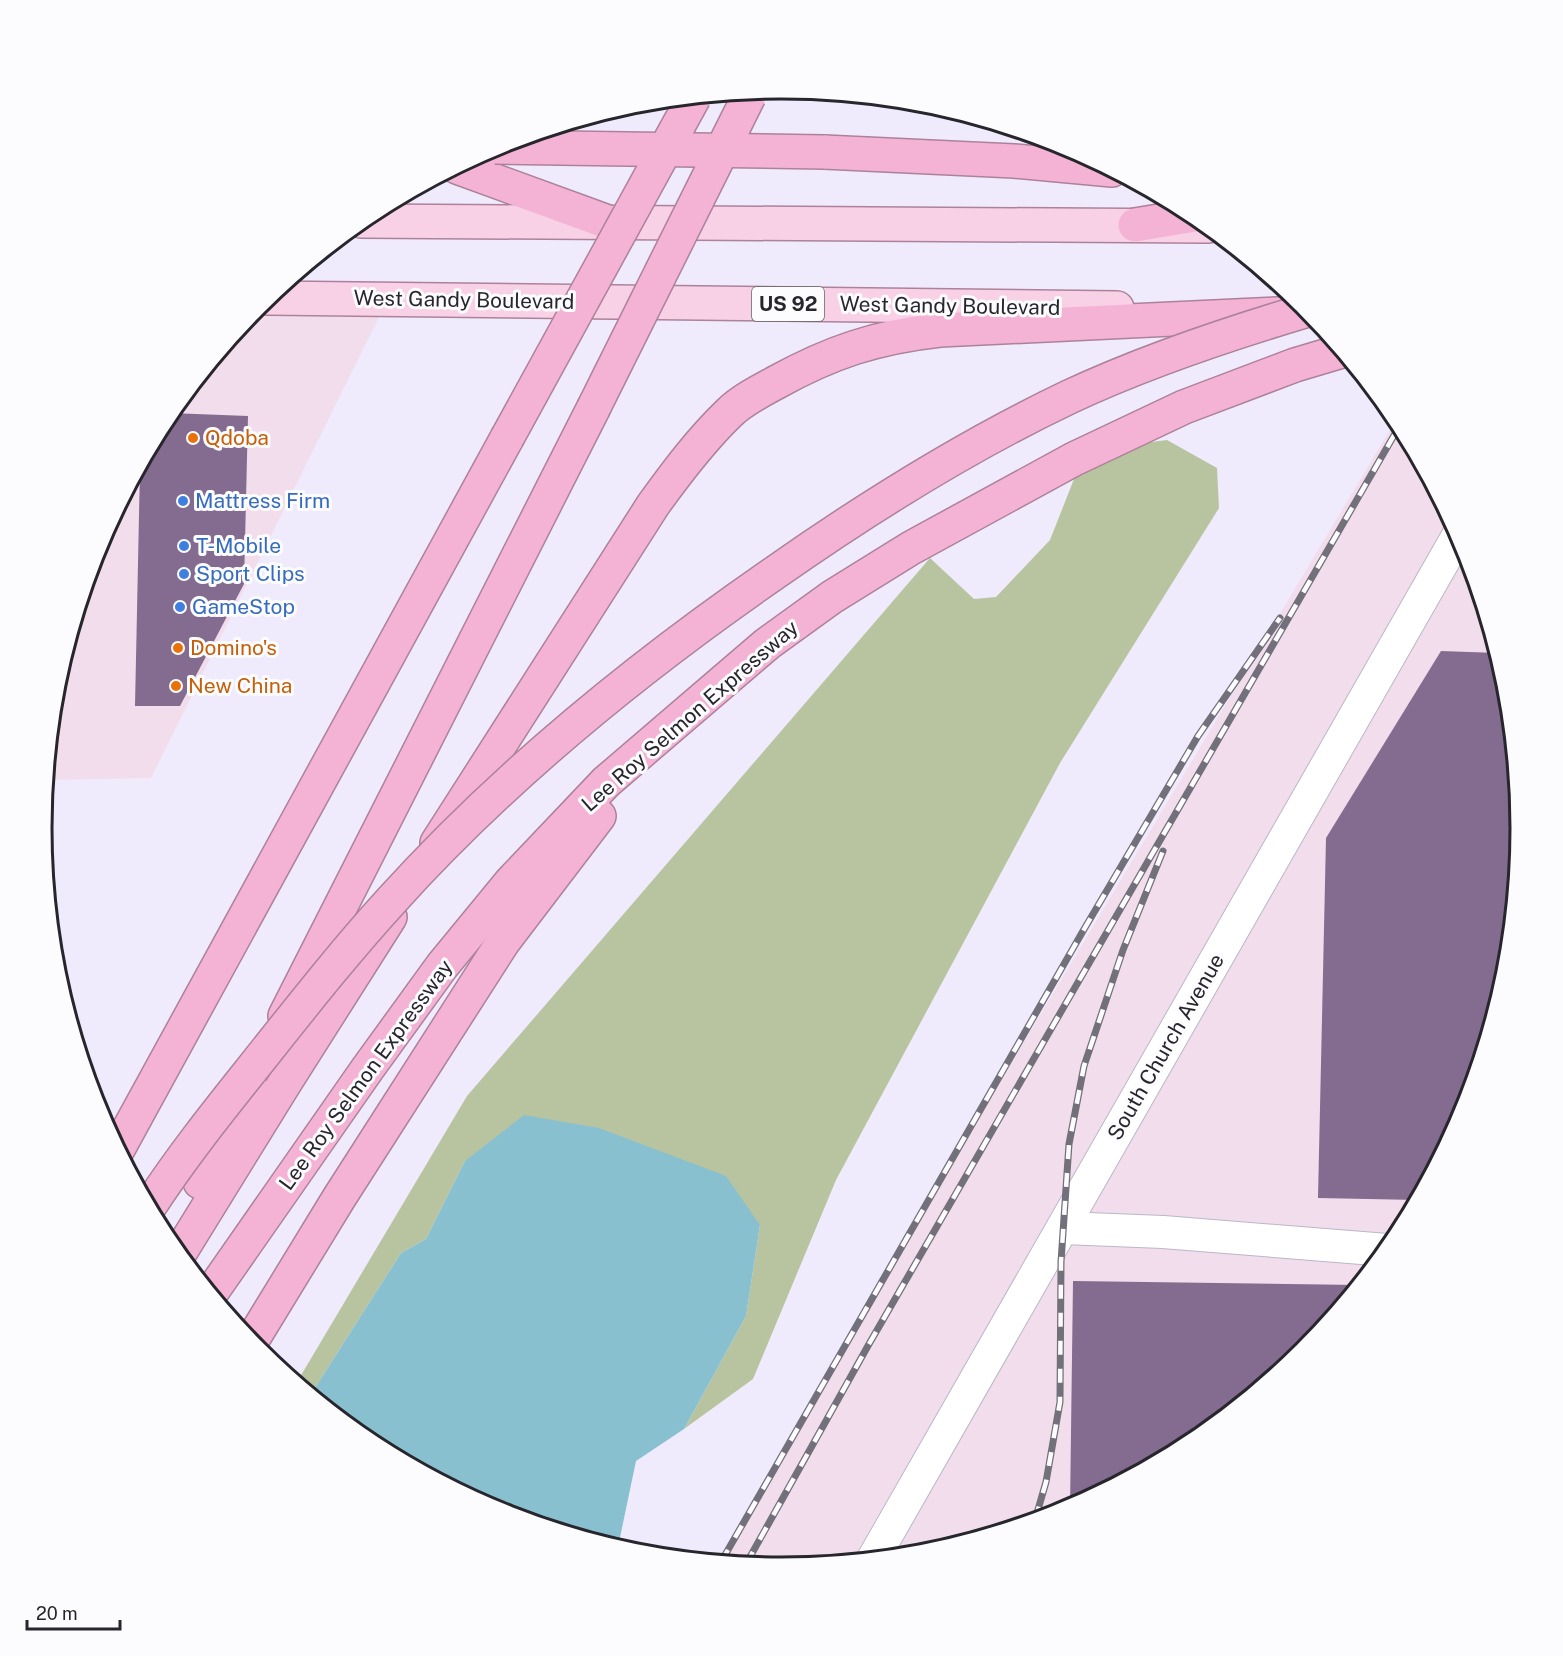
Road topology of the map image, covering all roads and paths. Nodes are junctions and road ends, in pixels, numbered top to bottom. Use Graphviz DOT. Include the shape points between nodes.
graph roads {
  1 [pos="747,100"];
  2 [pos="690,105"];
  3 [pos="521,147"];
  4 [pos="1091,168"];
  5 [pos="467,171"];
  6 [pos="1180,218"];
  7 [pos="378,221"];
  8 [pos="605,221"];
  9 [pos="1135,225"];
  10 [pos="1192,226"];
  11 [pos="282,298"];
  12 [pos="1295,311"];
  13 [pos="1296,312"];
  14 [pos="1298,314"];
  15 [pos="1335,353"];
  16 [pos="1453,545"];
  17 [pos="657,738"];
  18 [pos="123,1140"];
  19 [pos="155,1200"];
  20 [pos="1063,1228"];
  21 [pos="175,1233"];
  22 [pos="184,1246"];
  23 [pos="1376,1249"];
  24 [pos="215,1287"];
  25 [pos="256,1333"];
  26 [pos="877,1551"];
  1 -- 21 [label="highway, bridge"];
  2 -- 18 [label="highway, bridge"];
  3 -- 4 [label="highway, bridge" via="824,152"];
  5 -- 8 [label="highway"];
  6 -- 9 [label="highway"];
  7 -- 8 [label="main road"];
  8 -- 9 [label="main road"];
  9 -- 10 [label="main road"];
  11 -- 12 [label="main road, West Gandy Boulevard / US 92"];
  13 -- 22 [label="highway" via="902,334 832,354 772,384 731,411 686,460 653,505"];
  14 -- 19 [label="highway, bridge" via="1135,369 1008,427 875,505 651,662 516,778 393,899 334,966 204,1129"];
  15 -- 17 [label="highway, Lee Roy Selmon Expressway" via="1241,385 1138,428 920,543 832,597 767,644"];
  16 -- 20 [label="street, South Church Avenue"];
  17 -- 24 [label="highway, Lee Roy Selmon Expressway" via="606,782 519,873 442,966"];
  17 -- 25 [label="highway" via="503,942"];
  20 -- 23 [label="street"];
  20 -- 26 [label="street, South Church Avenue"];
}
